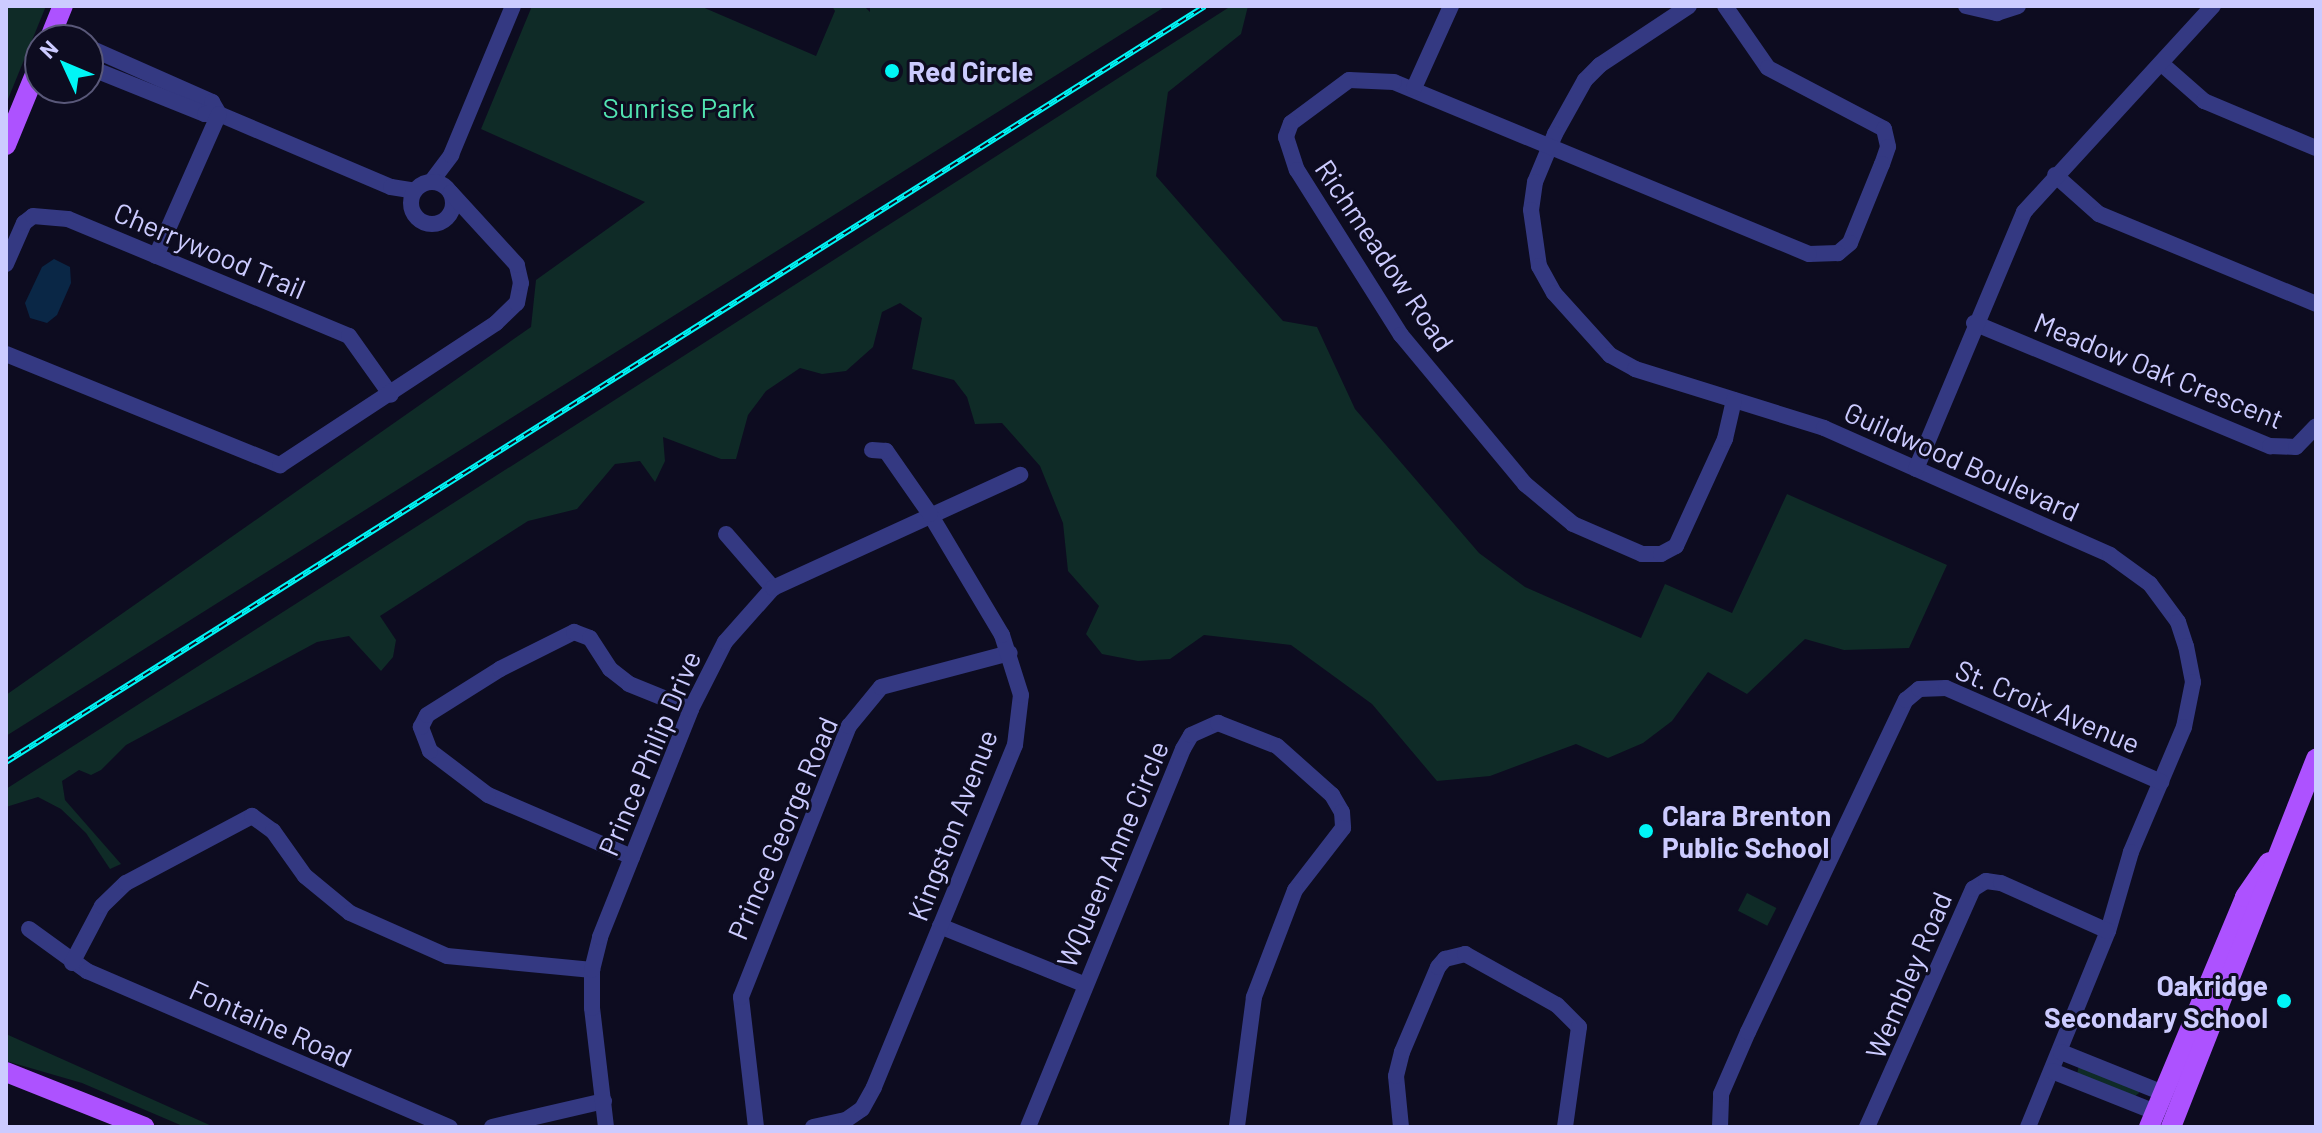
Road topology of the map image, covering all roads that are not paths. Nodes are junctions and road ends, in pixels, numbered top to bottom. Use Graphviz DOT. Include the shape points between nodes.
graph roads {
  1 [pos="513,6"];
  2 [pos="1451,6"];
  3 [pos="1689,6"];
  4 [pos="1725,6"];
  5 [pos="1966,6"];
  6 [pos="2018,6"];
  7 [pos="2213,6"];
  8 [pos="104,54"];
  9 [pos="2163,65"];
  10 [pos="104,73"];
  11 [pos="1414,88"];
  12 [pos="24,101"];
  13 [pos="219,114"];
  14 [pos="6,145"];
  15 [pos="1550,145"];
  16 [pos="2316,148"];
  17 [pos="451,155"];
  18 [pos="2055,175"];
  19 [pos="431,182"];
  20 [pos="450,192"];
  21 [pos="413,198"];
  22 [pos="445,220"];
  23 [pos="480,221"];
  24 [pos="156,256"];
  25 [pos="6,264"];
  26 [pos="2316,304"];
  27 [pos="1974,323"];
  28 [pos="6,354"];
  29 [pos="391,395"];
  30 [pos="1734,400"];
  31 [pos="2316,426"];
  32 [pos="872,450"];
  33 [pos="1916,469"];
  34 [pos="1020,475"];
  35 [pos="930,514"];
  36 [pos="726,534"];
  37 [pos="773,588"];
  38 [pos="1010,653"];
  39 [pos="691,709"];
  40 [pos="2316,759"];
  41 [pos="2161,782"];
  42 [pos="2281,845"];
  43 [pos="632,857"];
  44 [pos="940,926"];
  45 [pos="29,929"];
  46 [pos="2108,931"];
  47 [pos="72,963"];
  48 [pos="592,970"];
  49 [pos="1086,985"];
  50 [pos="2061,1052"];
  51 [pos="2052,1071"];
  52 [pos="6,1072"];
  53 [pos="2163,1093"];
  54 [pos="604,1101"];
  55 [pos="2152,1120"];
  56 [pos="144,1127"];
  57 [pos="450,1127"];
  58 [pos="492,1127"];
  59 [pos="606,1127"];
  60 [pos="756,1127"];
  61 [pos="813,1127"];
  62 [pos="1028,1127"];
  63 [pos="1237,1127"];
  64 [pos="1401,1127"];
  65 [pos="1565,1127"];
  66 [pos="1720,1127"];
  67 [pos="1867,1127"];
  68 [pos="2028,1127"];
  69 [pos="2171,1127"];
  1 -- 17 [label="street"];
  2 -- 11 [label="street"];
  3 -- 15 [label="street, Guildwood Boulevard" via="1616,52 1585,80"];
  4 -- 15 [label="street, Richmeadow Road" via="1768,68 1884,129 1888,147 1850,243 1838,253 1809,254"];
  5 -- 6 [label="street" via="1997,13"];
  7 -- 9 [label="street"];
  8 -- 13 [label="street" via="212,102"];
  9 -- 16 [label="street" via="2204,101"];
  9 -- 18 [label="street"];
  10 -- 13 [label="street" via="205,114"];
  11 -- 15 [label="street, Richmeadow Road"];
  11 -- 30 [label="street, Richmeadow Road" via="1369,78 1349,80 1291,123 1288,152 1401,335 1545,505 1573,524 1642,554 1661,554 1676,546 1725,439"];
  12 -- 14 [label="main road"];
  13 -- 21 [label="street"];
  13 -- 24 [label="street"];
  15 -- 30 [label="street, Guildwood Boulevard" via="1531,210 1539,266 1554,293 1610,355 1635,369"];
  17 -- 19 [label="street"];
  17 -- 20 [label="street"];
  18 -- 26 [label="street" via="2099,214"];
  18 -- 27 [label="street" via="2024,212"];
  19 -- 20 [label="street"];
  19 -- 21 [label="street"];
  20 -- 22 [label="street" via="453,208"];
  20 -- 23 [label="street"];
  21 -- 22 [label="street" via="423,223"];
  22 -- 23 [label="street"];
  23 -- 29 [label="street" via="517,265 517,303"];
  24 -- 25 [label="street, Cherrywood Trail" via="68,219 33,216 24,223"];
  24 -- 29 [label="street, Cherrywood Trail" via="349,336"];
  27 -- 31 [label="street, Meadow Oak Crescent" via="2270,446 2296,447"];
  27 -- 33 [label="street"];
  28 -- 29 [label="street" via="280,465"];
  30 -- 33 [label="street, Guildwood Boulevard" via="1824,428"];
  32 -- 35 [label="street, Kingston Avenue" via="886,451"];
  33 -- 41 [label="street, Guildwood Boulevard" via="2110,555 2150,584 2178,622 2193,682 2184,727"];
  34 -- 35 [label="street, Prince Philip Drive"];
  35 -- 37 [label="street, Prince Philip Drive"];
  35 -- 38 [label="street, Kingston Avenue"];
  36 -- 37 [label="street"];
  37 -- 39 [label="street, Prince Philip Drive" via="725,642"];
  38 -- 44 [label="street, Kingston Avenue" via="1021,695 1015,745"];
  38 -- 60 [label="street, Prince George Road" via="881,687 849,726 741,997"];
  39 -- 43 [label="street, Prince Philip Drive"];
  39 -- 43 [label="street" via="629,684 610,669 590,638 574,632 500,669 427,715 421,727 430,751 488,795"];
  40 -- 42 [label="main road"];
  41 -- 46 [label="street, Guildwood Boulevard" via="2131,852"];
  41 -- 66 [label="street, St. Croix Avenue" via="1946,688 1919,689 1906,700 1748,1032 1721,1094"];
  42 -- 53 [label="main road" via="2245,897"];
  42 -- 69 [label="main road" via="2263,904"];
  43 -- 48 [label="street, Prince Philip Drive"];
  44 -- 49 [label="street"];
  44 -- 61 [label="street, Kingston Avenue" via="862,1109 846,1120"];
  45 -- 47 [label="street, Fontaine Road"];
  46 -- 50 [label="street, Guildwood Boulevard"];
  46 -- 67 [label="street, Wembley Road" via="2001,883 1986,881 1973,889"];
  47 -- 48 [label="street" via="102,906 126,883 252,816 273,831 305,876 350,913 447,956"];
  47 -- 57 [label="street, Fontaine Road"];
  48 -- 54 [label="street, Prince Philip Drive"];
  49 -- 62 [label="street, WQueen Anne Circle"];
  49 -- 63 [label="street, WQueen Anne Circle" via="1191,735 1218,723 1277,746 1332,795 1342,812 1343,828 1295,890 1254,997"];
  50 -- 51 [label="street, Guildwood Boulevard"];
  50 -- 53 [label="street"];
  51 -- 55 [label="street"];
  51 -- 68 [label="street, Guildwood Boulevard"];
  52 -- 56 [label="main road"];
  53 -- 55 [label="main road"];
  54 -- 58 [label="street"];
  54 -- 59 [label="street, Prince Philip Drive"];
  64 -- 65 [label="street" via="1396,1076 1402,1052 1438,967 1452,955 1465,954 1557,1005 1579,1027"];
}
